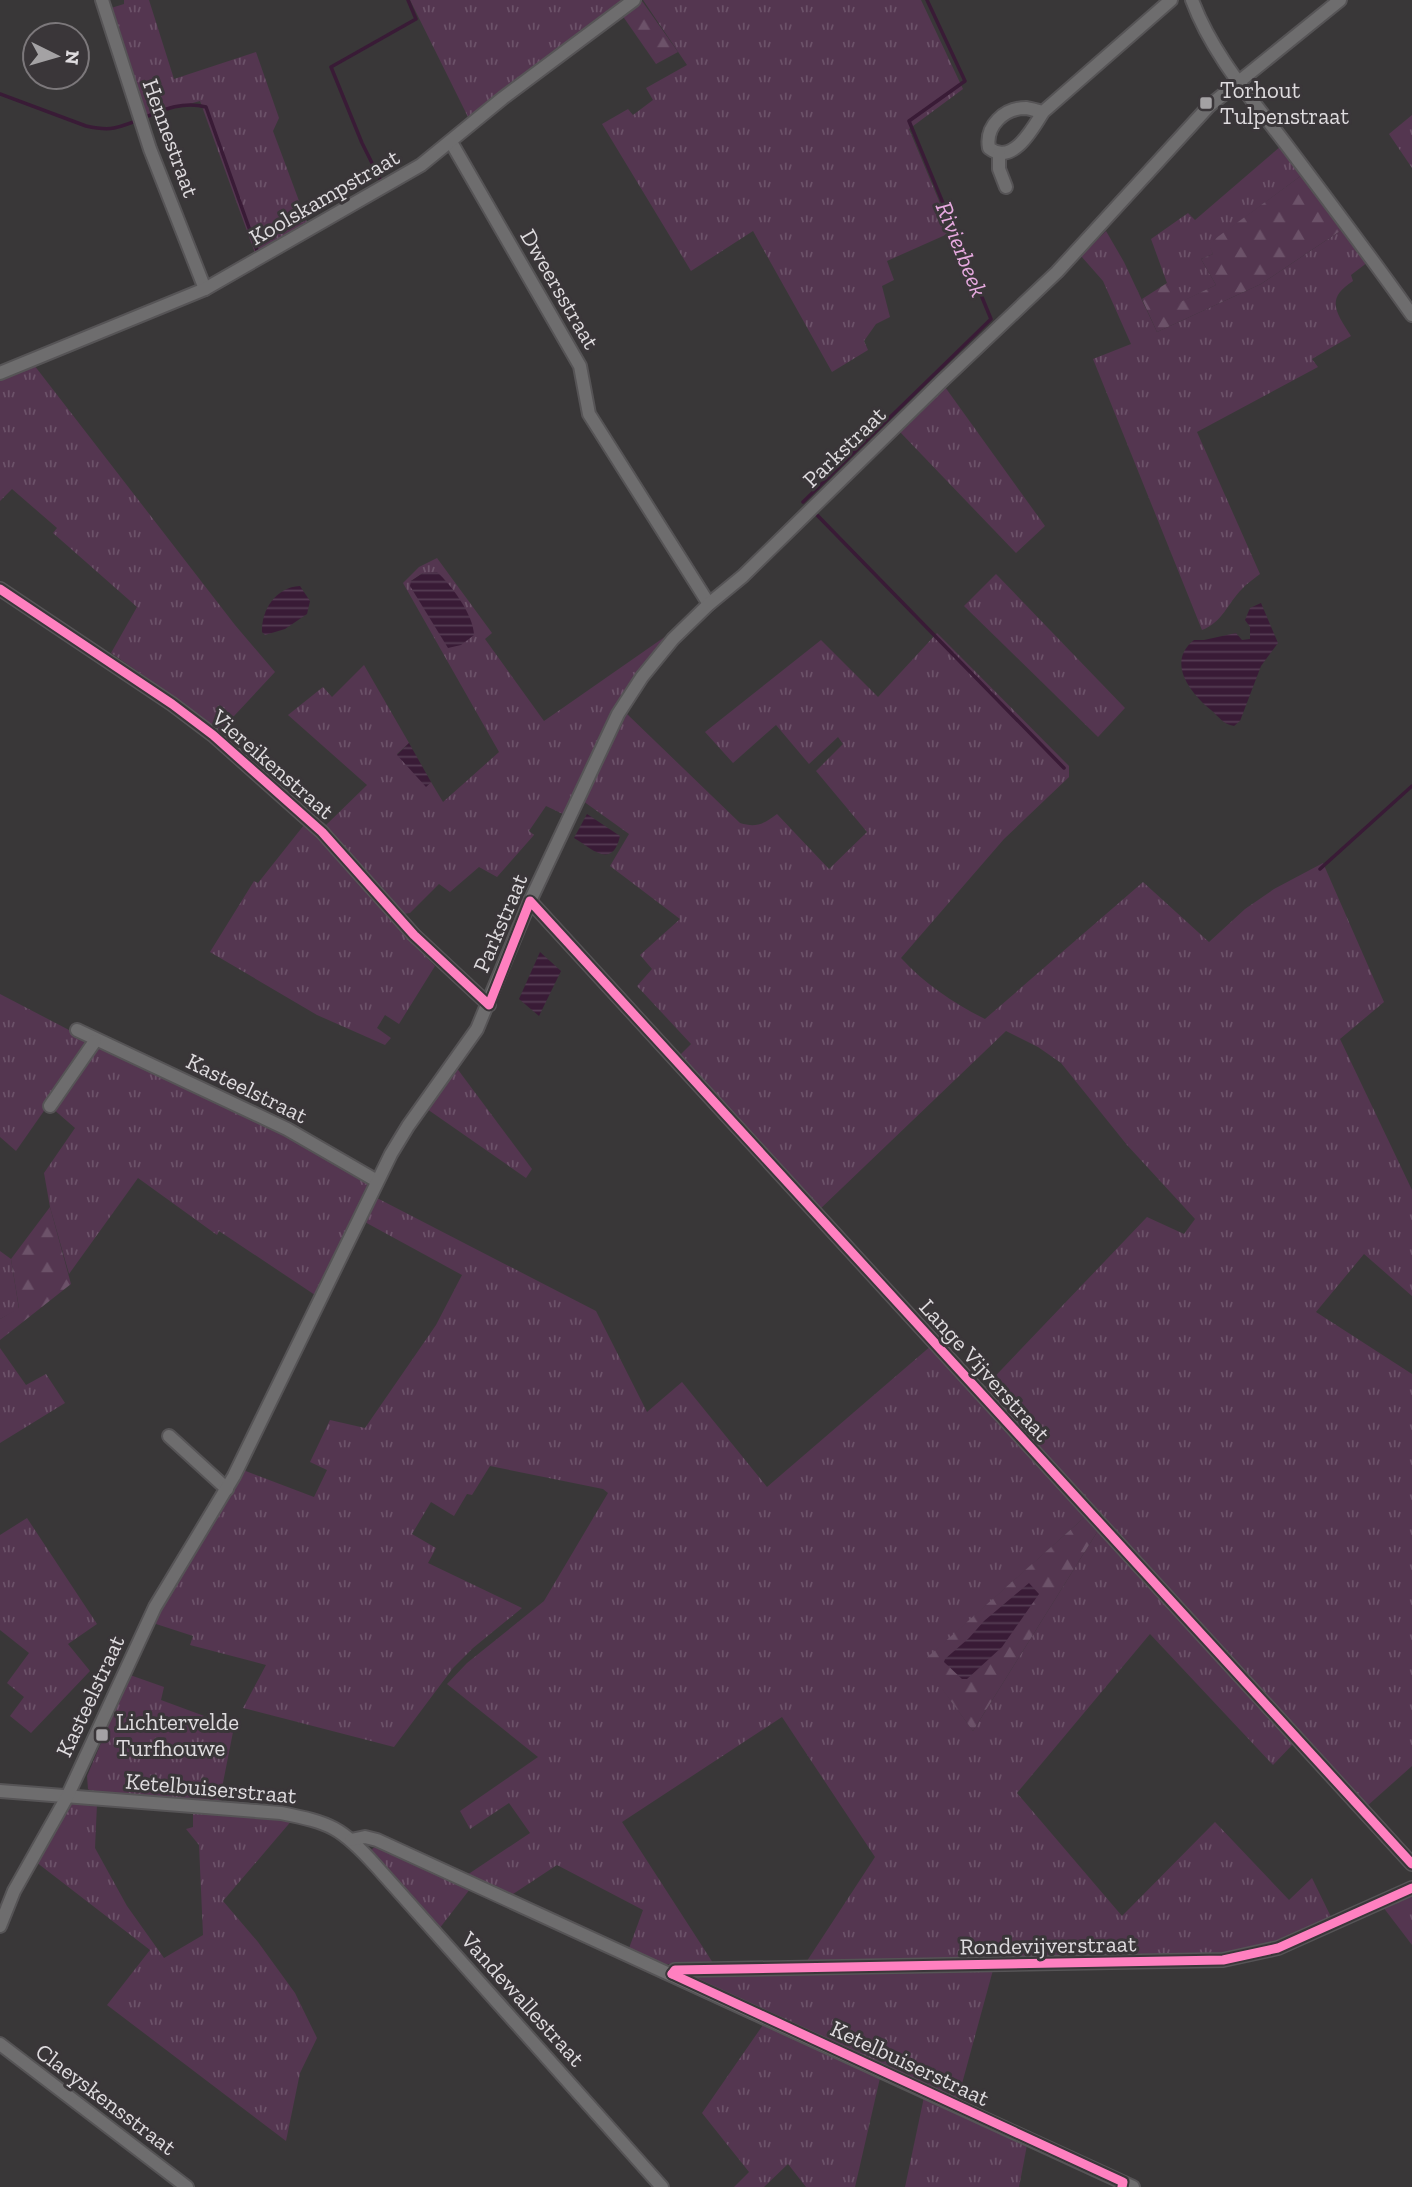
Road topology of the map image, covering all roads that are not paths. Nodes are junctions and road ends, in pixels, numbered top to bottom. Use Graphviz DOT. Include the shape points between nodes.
graph roads {
  1 [pos="102,0"];
  2 [pos="634,0"];
  3 [pos="1171,0"];
  4 [pos="1192,0"];
  5 [pos="1340,0"];
  6 [pos="1238,81"];
  7 [pos="1043,112"];
  8 [pos="451,142"];
  9 [pos="999,154"];
  10 [pos="1006,187"];
  11 [pos="205,289"];
  12 [pos="1412,315"];
  13 [pos="0,373"];
  14 [pos="0,589"];
  15 [pos="709,604"];
  16 [pos="530,901"];
  17 [pos="489,1005"];
  18 [pos="77,1030"];
  19 [pos="95,1041"];
  20 [pos="50,1107"];
  21 [pos="377,1181"];
  22 [pos="169,1436"];
  23 [pos="227,1489"];
  24 [pos="0,1791"];
  25 [pos="66,1797"];
  26 [pos="352,1840"];
  27 [pos="1412,1864"];
  28 [pos="1412,1888"];
  29 [pos="0,1926"];
  30 [pos="672,1974"];
  31 [pos="0,2044"];
  32 [pos="1126,2185"];
  33 [pos="187,2187"];
  34 [pos="662,2187"];
  1 -- 11 [label="street, Hennestraat" via="150,149"];
  2 -- 8 [label="street, Koolskampstraat"];
  3 -- 7 [label="street"];
  4 -- 6 [label="street" via="1222,60"];
  5 -- 6 [label="street, Parkstraat"];
  6 -- 12 [label="street"];
  6 -- 15 [label="street, Parkstraat" via="1209,106 1056,272"];
  7 -- 9 [label="street" via="1010,153"];
  7 -- 9 [label="street" via="1025,108 995,121 987,138 989,148"];
  8 -- 11 [label="street, Koolskampstraat" via="421,165"];
  8 -- 15 [label="street, Dweersstraat" via="580,366 589,414"];
  9 -- 10 [label="street"];
  11 -- 13 [label="street, Koolskampstraat"];
  14 -- 17 [label="street, Viereikenstraat" via="213,735 322,832 414,935"];
  15 -- 16 [label="street, Parkstraat" via="665,649 618,714"];
  16 -- 17 [label="street, Parkstraat"];
  16 -- 27 [label="street, Lange Vijverstraat"];
  17 -- 21 [label="street, Kasteelstraat"];
  18 -- 19 [label="street, Kasteelstraat"];
  19 -- 20 [label="street"];
  19 -- 21 [label="street, Kasteelstraat" via="274,1123"];
  21 -- 23 [label="street, Kasteelstraat"];
  22 -- 23 [label="street"];
  23 -- 25 [label="street, Kasteelstraat" via="155,1607"];
  24 -- 25 [label="street, Ketelbuiserstraat"];
  25 -- 26 [label="street, Ketelbuiserstraat" via="281,1813 319,1821"];
  25 -- 29 [label="street, Kasteelstraat"];
  26 -- 30 [label="street, Ketelbuiserstraat" via="377,1840"];
  26 -- 34 [label="street, Vandewallestraat"];
  28 -- 30 [label="street, Rondevijverstraat" via="1278,1948 1223,1960 675,1970"];
  30 -- 32 [label="street, Ketelbuiserstraat"];
  31 -- 33 [label="street, Claeyskensstraat"];
}
